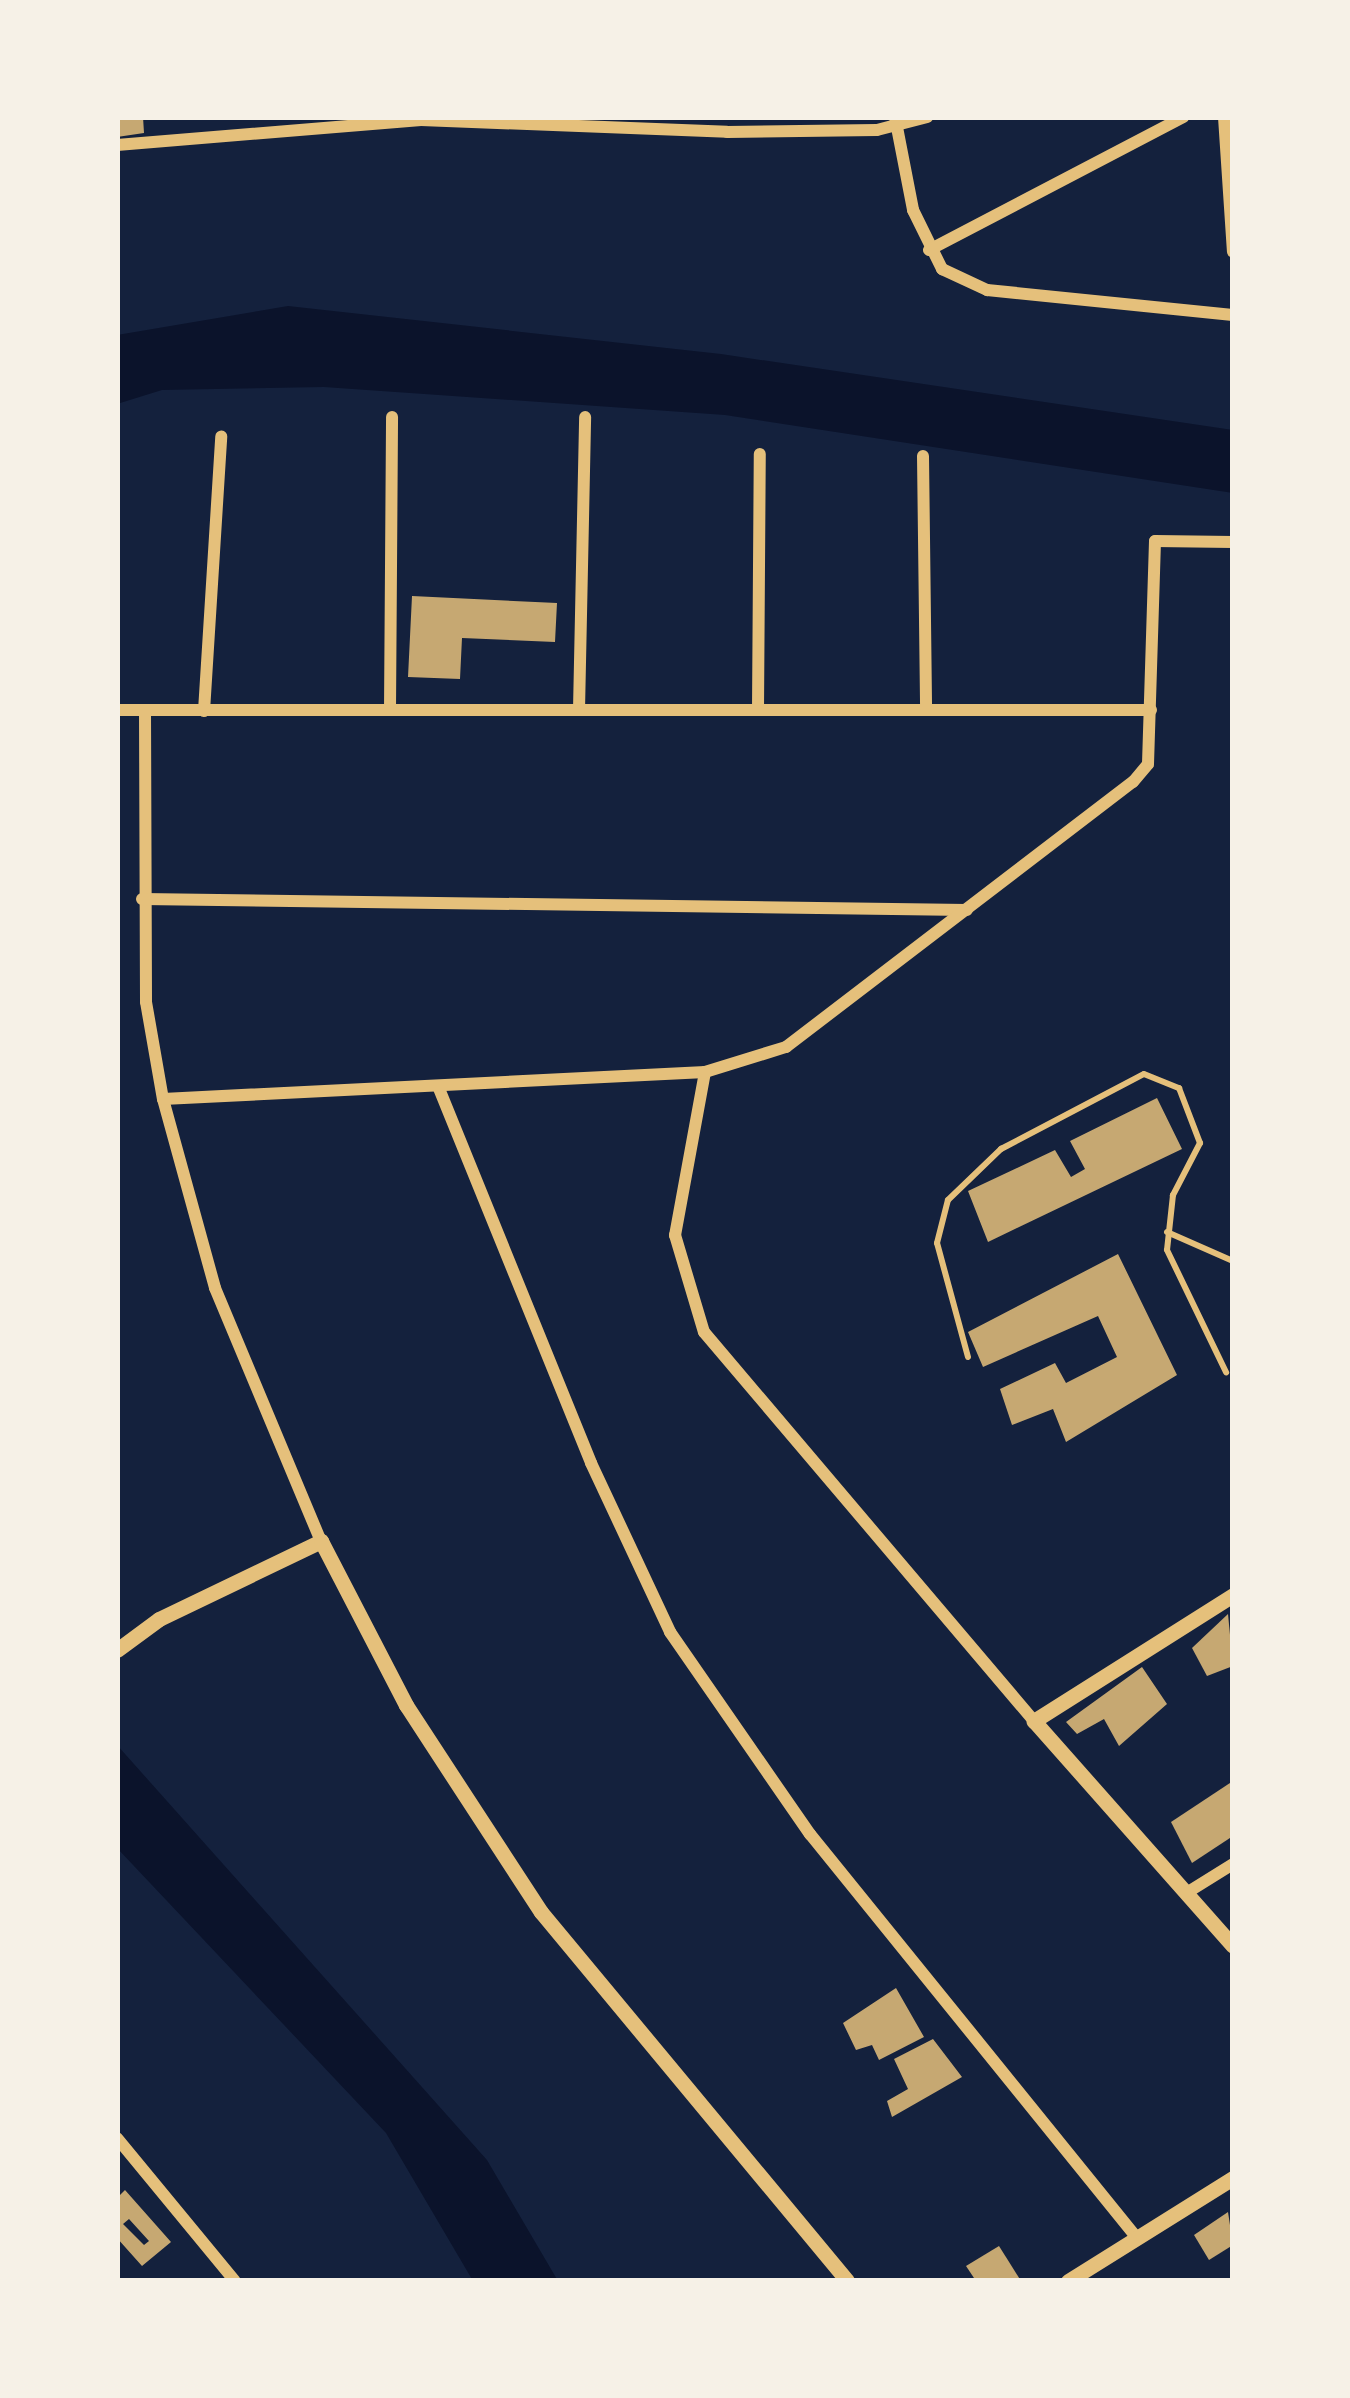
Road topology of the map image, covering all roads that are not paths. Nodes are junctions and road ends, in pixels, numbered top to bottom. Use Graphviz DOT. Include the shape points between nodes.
graph roads {
  1 [pos="927,117"];
  2 [pos="1183,117"];
  3 [pos="1224,117"];
  4 [pos="896,122"];
  5 [pos="117,145"];
  6 [pos="929,250"];
  7 [pos="1233,252"];
  8 [pos="1233,315"];
  9 [pos="392,417"];
  10 [pos="585,417"];
  11 [pos="220,437"];
  12 [pos="760,454"];
  13 [pos="923,456"];
  14 [pos="1233,542"];
  15 [pos="926,706"];
  16 [pos="758,709"];
  17 [pos="117,710"];
  18 [pos="204,710"];
  19 [pos="390,710"];
  20 [pos="579,710"];
  21 [pos="1151,710"];
  22 [pos="145,711"];
  23 [pos="142,899"];
  24 [pos="968,910"];
  25 [pos="705,1072"];
  26 [pos="438,1086"];
  27 [pos="163,1099"];
  28 [pos="1167,1232"];
  29 [pos="1233,1261"];
  30 [pos="968,1358"];
  31 [pos="1226,1372"];
  32 [pos="321,1541"];
  33 [pos="1233,1595"];
  34 [pos="117,1650"];
  35 [pos="1034,1721"];
  36 [pos="1233,1864"];
  37 [pos="1188,1892"];
  38 [pos="1233,1946"];
  39 [pos="117,2138"];
  40 [pos="1233,2178"];
  41 [pos="1137,2238"];
  42 [pos="236,2281"];
  43 [pos="847,2281"];
  44 [pos="1068,2281"];
  1 -- 4 [label="street"];
  2 -- 6 [label="street"];
  3 -- 7 [label="street"];
  4 -- 5 [label="street" via="727,132 421,120"];
  4 -- 6 [label="street"];
  6 -- 8 [label="street" via="943,269 987,290"];
  9 -- 19 [label="street"];
  10 -- 20 [label="street"];
  11 -- 18 [label="street"];
  12 -- 16 [label="street"];
  13 -- 15 [label="street"];
  14 -- 21 [label="street" via="1155,542"];
  15 -- 16 [label="street"];
  15 -- 21 [label="street"];
  16 -- 20 [label="street"];
  17 -- 22 [label="street"];
  18 -- 19 [label="street"];
  18 -- 22 [label="street"];
  19 -- 20 [label="street"];
  21 -- 24 [label="street" via="1148,764 1133,782"];
  22 -- 23 [label="street"];
  23 -- 24 [label="street"];
  23 -- 27 [label="street" via="146,1002"];
  24 -- 25 [label="street" via="786,1047"];
  25 -- 26 [label="street"];
  25 -- 35 [label="street" via="674,1235 704,1332"];
  26 -- 27 [label="street"];
  26 -- 41 [label="street" via="591,1463 670,1632 810,1834"];
  27 -- 32 [label="street" via="215,1288"];
  28 -- 29 [label="lane"];
  28 -- 30 [label="lane" via="1182,1168 1200,1143 1179,1088 1144,1074 1000,1149 970,1170 948,1200 938,1244"];
  28 -- 31 [label="lane" via="1167,1250"];
  32 -- 34 [label="street" via="159,1619"];
  32 -- 43 [label="street" via="406,1705 541,1912"];
  33 -- 35 [label="street"];
  35 -- 37 [label="street"];
  36 -- 37 [label="street"];
  37 -- 38 [label="street"];
  39 -- 42 [label="street"];
  40 -- 41 [label="street"];
  41 -- 44 [label="street"];
}
